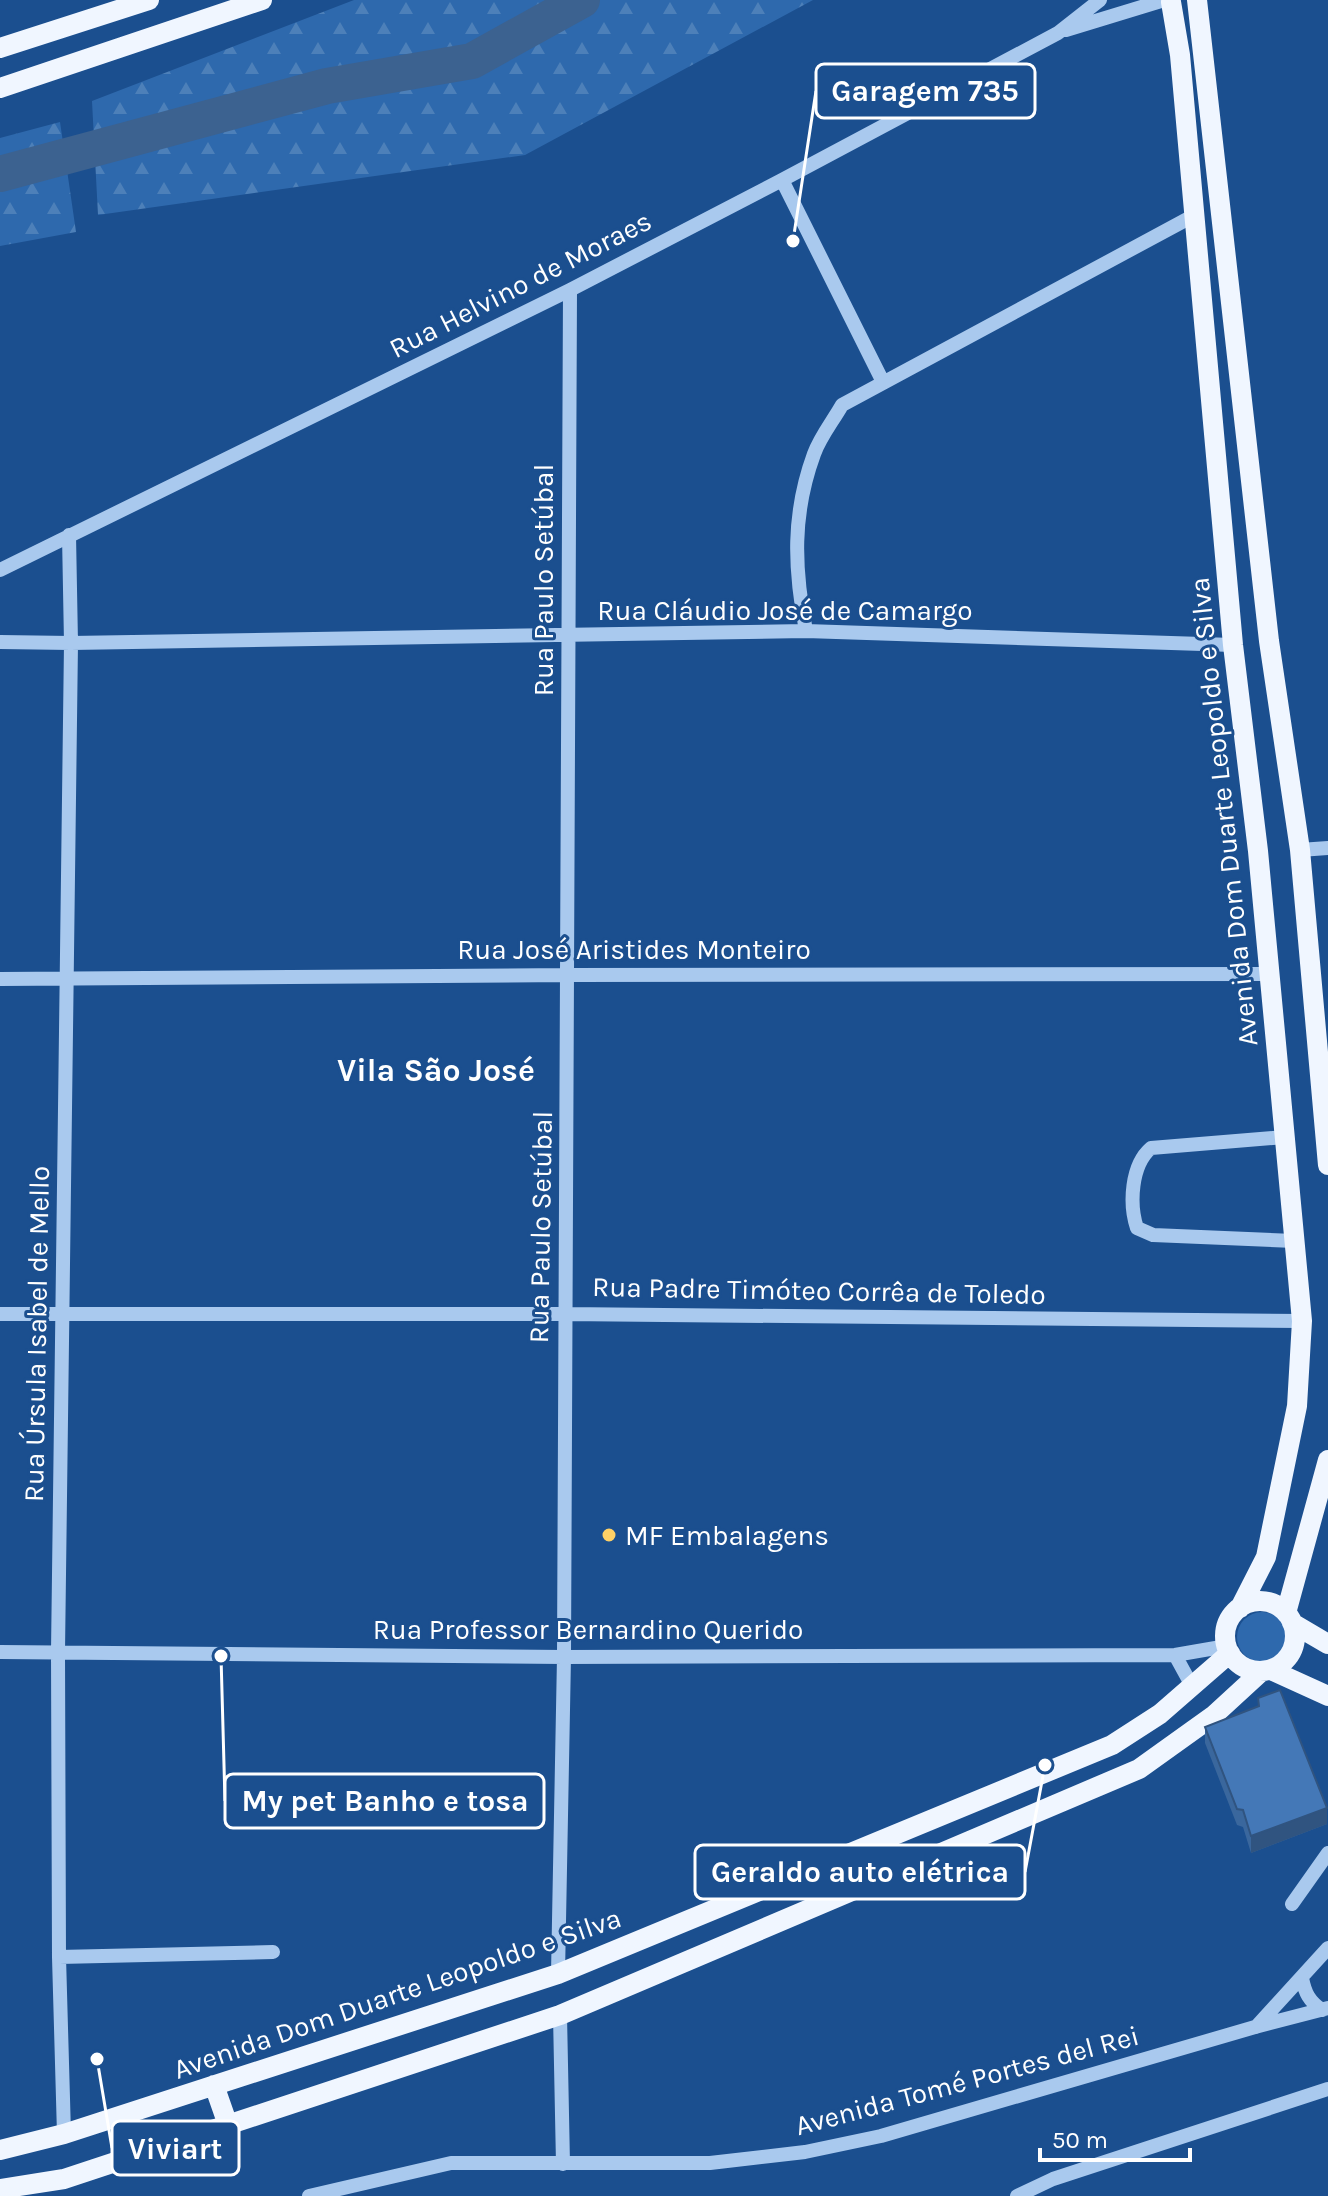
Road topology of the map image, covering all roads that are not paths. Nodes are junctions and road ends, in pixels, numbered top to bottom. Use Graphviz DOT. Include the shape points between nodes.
graph roads {
  1 [pos="149,0"];
  2 [pos="262,0"];
  3 [pos="1100,0"];
  4 [pos="1197,0"];
  5 [pos="1168,1"];
  6 [pos="1058,33"];
  7 [pos="0,48"];
  8 [pos="0,88"];
  9 [pos="782,180"];
  10 [pos="1223,213"];
  11 [pos="1193,216"];
  12 [pos="570,290"];
  13 [pos="883,382"];
  14 [pos="69,535"];
  15 [pos="0,570"];
  16 [pos="806,631"];
  17 [pos="569,636"];
  18 [pos="1269,641"];
  19 [pos="0,642"];
  20 [pos="71,643"];
  21 [pos="1233,645"];
  22 [pos="1328,848"];
  23 [pos="1300,850"];
  24 [pos="1268,974"];
  25 [pos="569,975"];
  26 [pos="0,979"];
  27 [pos="65,979"];
  28 [pos="1285,1137"];
  29 [pos="1328,1165"];
  30 [pos="1294,1241"];
  31 [pos="63,1313"];
  32 [pos="0,1314"];
  33 [pos="565,1314"];
  34 [pos="1302,1321"];
  35 [pos="1328,1460"];
  36 [pos="1240,1608"];
  37 [pos="1289,1618"];
  38 [pos="1328,1644"];
  39 [pos="1229,1650"];
  40 [pos="0,1652"];
  41 [pos="58,1652"];
  42 [pos="1175,1655"];
  43 [pos="564,1657"];
  44 [pos="1266,1670"];
  45 [pos="1192,1686"];
  46 [pos="1328,1696"];
  47 [pos="1328,1853"];
  48 [pos="1292,1904"];
  49 [pos="692,1918"];
  50 [pos="1328,1948"];
  51 [pos="273,1952"];
  52 [pos="707,1952"];
  53 [pos="59,1957"];
  54 [pos="558,1974"];
  55 [pos="1302,1978"];
  56 [pos="1325,2009"];
  57 [pos="560,2015"];
  58 [pos="1255,2027"];
  59 [pos="214,2085"];
  60 [pos="1328,2089"];
  61 [pos="228,2125"];
  62 [pos="64,2134"];
  63 [pos="0,2150"];
  64 [pos="563,2164"];
  65 [pos="64,2188"];
  66 [pos="0,2189"];
  67 [pos="309,2196"];
  68 [pos="1017,2196"];
  1 -- 7 [label="main road"];
  2 -- 8 [label="main road"];
  3 -- 6 [label="street, Rua Helvino de Moraes"];
  4 -- 10 [label="main road"];
  5 -- 6 [label="street, Rua Helvino de Moraes"];
  5 -- 11 [label="main road, Avenida Dom Duarte Leopoldo e Silva" via="1180,55"];
  6 -- 9 [label="street, Rua Helvino de Moraes"];
  9 -- 12 [label="street, Rua Helvino de Moraes"];
  9 -- 13 [label="street"];
  10 -- 11 [label="main road"];
  10 -- 18 [label="main road"];
  11 -- 13 [label="street"];
  11 -- 21 [label="main road, Avenida Dom Duarte Leopoldo e Silva"];
  12 -- 14 [label="street, Rua Helvino de Moraes"];
  12 -- 17 [label="street, Rua Paulo Setúbal"];
  13 -- 16 [label="street" via="842,405 814,451 797,517 797,583"];
  14 -- 15 [label="street, Rua Helvino de Moraes"];
  14 -- 20 [label="street, Rua Úrsula Isabel de Mello"];
  16 -- 17 [label="street, Rua Cláudio José de Camargo"];
  16 -- 21 [label="street, Rua Cláudio José de Camargo"];
  17 -- 20 [label="street, Rua Cláudio José de Camargo"];
  17 -- 25 [label="street, Rua Paulo Setúbal"];
  18 -- 21 [label="main road"];
  18 -- 23 [label="main road"];
  19 -- 20 [label="street, Rua Cláudio José de Camargo"];
  20 -- 27 [label="street, Rua Úrsula Isabel de Mello"];
  21 -- 24 [label="main road, Avenida Dom Duarte Leopoldo e Silva"];
  22 -- 23 [label="street"];
  23 -- 29 [label="main road"];
  24 -- 25 [label="street, Rua José Aristides Monteiro"];
  24 -- 28 [label="main road, Avenida Dom Duarte Leopoldo e Silva"];
  25 -- 27 [label="street, Rua José Aristides Monteiro"];
  25 -- 33 [label="street, Rua Paulo Setúbal"];
  26 -- 27 [label="street, Rua José Aristides Monteiro"];
  27 -- 31 [label="street, Rua Úrsula Isabel de Mello"];
  28 -- 30 [label="main road, Avenida Dom Duarte Leopoldo e Silva"];
  28 -- 30 [label="street" via="1151,1148 1137,1166 1132,1214 1137,1228 1153,1235"];
  30 -- 34 [label="main road, Avenida Dom Duarte Leopoldo e Silva"];
  31 -- 32 [label="street, Rua Padre Timóteo Corrêa de Toledo"];
  31 -- 33 [label="street, Rua Padre Timóteo Corrêa de Toledo"];
  31 -- 41 [label="street, Rua Úrsula Isabel de Mello"];
  33 -- 34 [label="street, Rua Padre Timóteo Corrêa de Toledo"];
  33 -- 43 [label="street, Rua Paulo Setúbal"];
  34 -- 36 [label="main road, Avenida Dom Duarte Leopoldo e Silva" via="1297,1406 1266,1557"];
  35 -- 37 [label="main road"];
  36 -- 37 [label="main road" via="1269,1603"];
  36 -- 39 [label="main road" via="1226,1630"];
  37 -- 38 [label="main road"];
  37 -- 44 [label="main road" via="1294,1646 1281,1664"];
  39 -- 42 [label="street, Rua Professor Bernardino Querido"];
  39 -- 44 [label="main road" via="1245,1668"];
  39 -- 45 [label="main road, Avenida Dom Duarte Leopoldo e Silva"];
  40 -- 41 [label="street, Rua Professor Bernardino Querido"];
  41 -- 43 [label="street, Rua Professor Bernardino Querido"];
  41 -- 53 [label="street, Rua Úrsula Isabel de Mello"];
  42 -- 43 [label="street, Rua Professor Bernardino Querido"];
  42 -- 45 [label="street"];
  43 -- 54 [label="street, Rua Paulo Setúbal"];
  44 -- 46 [label="main road"];
  44 -- 52 [label="main road" via="1139,1769"];
  45 -- 49 [label="main road, Avenida Dom Duarte Leopoldo e Silva" via="1112,1745"];
  47 -- 48 [label="street"];
  49 -- 52 [label="main road"];
  49 -- 54 [label="main road, Avenida Dom Duarte Leopoldo e Silva"];
  50 -- 55 [label="street"];
  51 -- 53 [label="street"];
  52 -- 57 [label="main road"];
  53 -- 62 [label="street, Rua Úrsula Isabel de Mello"];
  54 -- 59 [label="main road, Avenida Dom Duarte Leopoldo e Silva"];
  55 -- 56 [label="street" via="1311,2002"];
  55 -- 58 [label="street"];
  56 -- 58 [label="street, Avenida Tomé Portes del Rei"];
  57 -- 61 [label="main road"];
  57 -- 64 [label="street"];
  58 -- 64 [label="street, Avenida Tomé Portes del Rei" via="881,2136 805,2152 710,2163"];
  59 -- 61 [label="main road"];
  59 -- 62 [label="main road, Avenida Dom Duarte Leopoldo e Silva"];
  60 -- 68 [label="street" via="1053,2179"];
  61 -- 65 [label="main road"];
  62 -- 63 [label="main road, Avenida Dom Duarte Leopoldo e Silva"];
  64 -- 67 [label="street, Avenida Tomé Portes del Rei" via="451,2163"];
  65 -- 66 [label="main road"];
}
